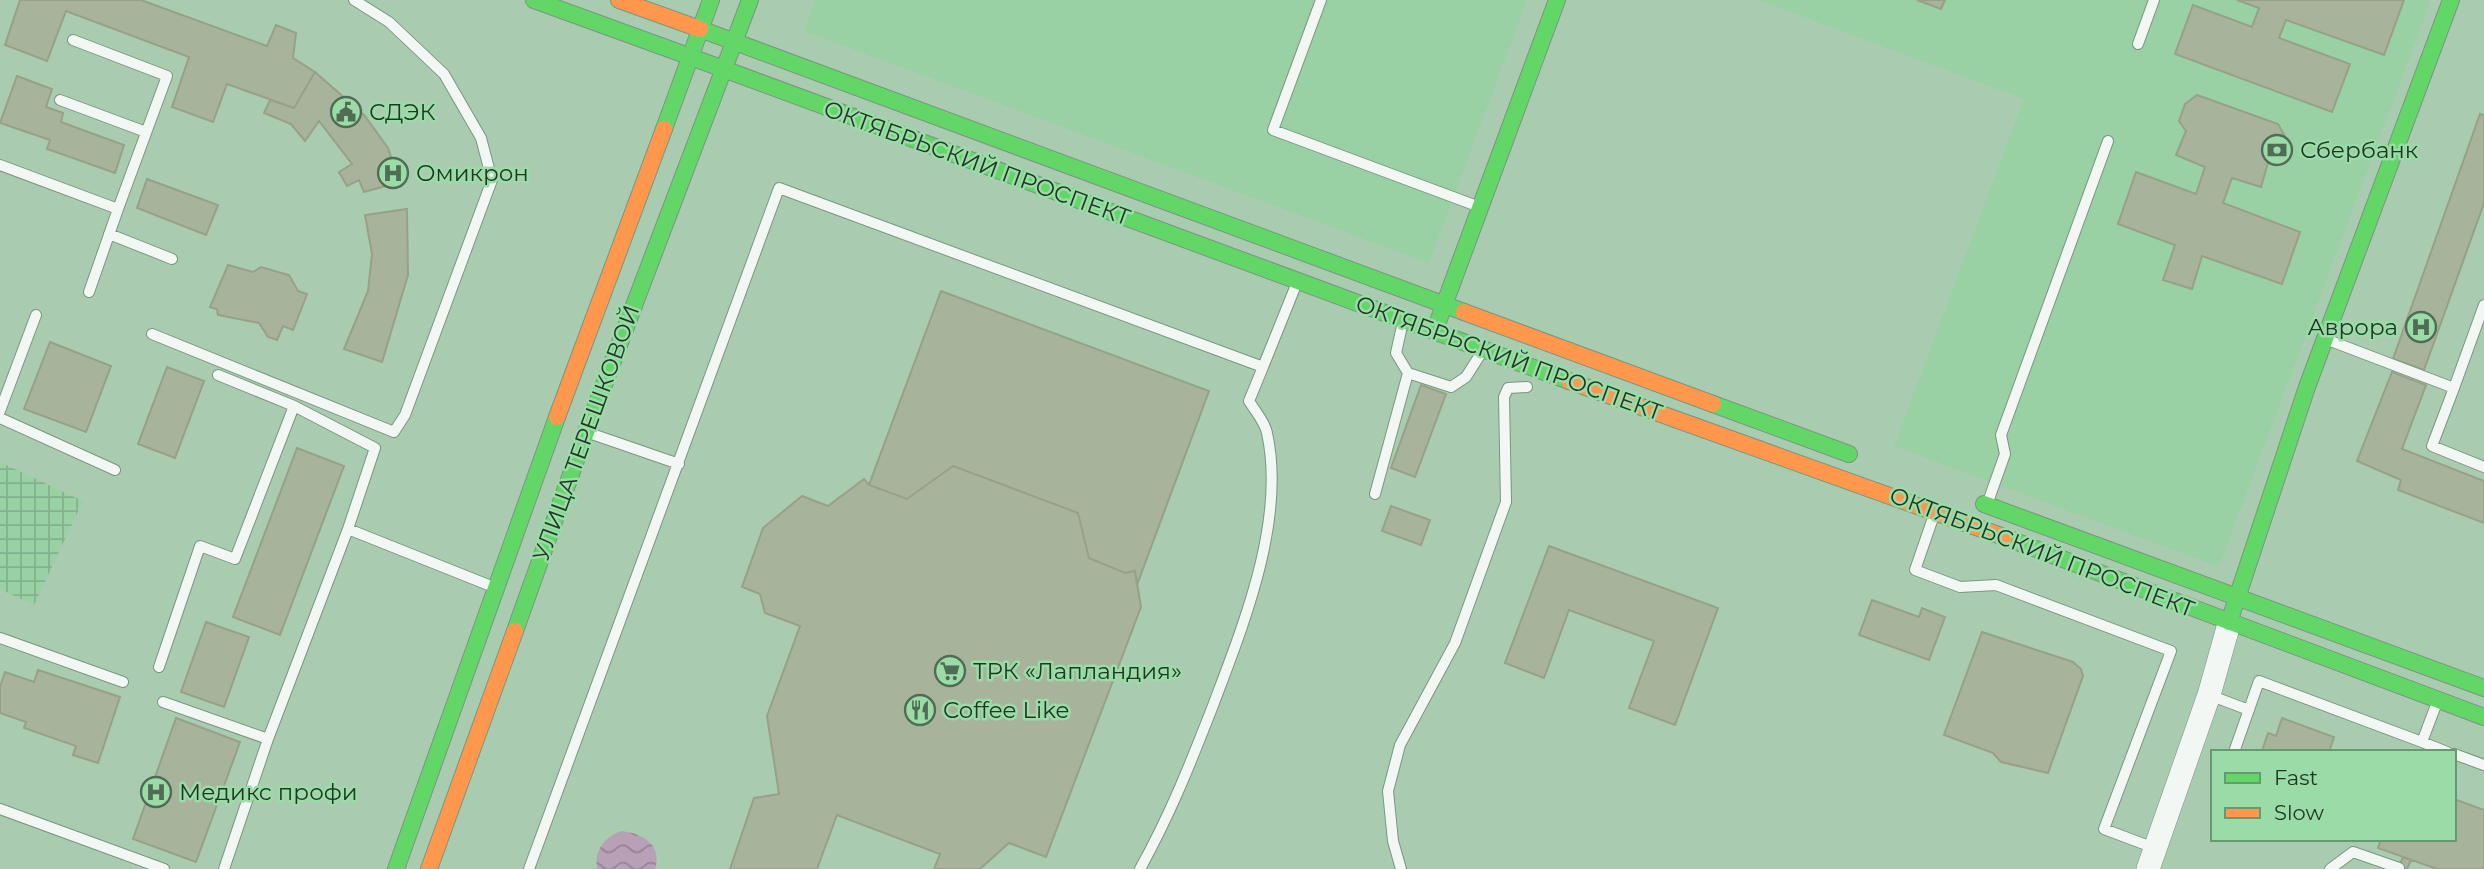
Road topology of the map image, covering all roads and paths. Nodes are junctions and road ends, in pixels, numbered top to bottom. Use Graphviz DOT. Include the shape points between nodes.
graph roads {
  1 [pos="354,0"];
  2 [pos="534,0"];
  3 [pos="619,0"];
  4 [pos="711,0"];
  5 [pos="750,0"];
  6 [pos="1321,0"];
  7 [pos="1557,0"];
  8 [pos="2154,0"];
  9 [pos="2451,0"];
  10 [pos="700,29"];
  11 [pos="73,40"];
  12 [pos="734,42"];
  13 [pos="2138,44"];
  14 [pos="691,57"];
  15 [pos="723,69"];
  16 [pos="60,100"];
  17 [pos="146,132"];
  18 [pos="2108,141"];
  19 [pos="0,165"];
  20 [pos="1479,207"];
  21 [pos="118,209"];
  22 [pos="109,234"];
  23 [pos="1307,256"];
  24 [pos="172,259"];
  25 [pos="1297,281"];
  26 [pos="89,292"];
  27 [pos="2484,305"];
  28 [pos="1444,306"];
  29 [pos="36,315"];
  30 [pos="1403,320"];
  31 [pos="1435,332"];
  32 [pos="152,334"];
  33 [pos="2324,339"];
  34 [pos="1483,351"];
  35 [pos="1514,361"];
  36 [pos="1263,367"];
  37 [pos="1408,373"];
  38 [pos="218,375"];
  39 [pos="1527,387"];
  40 [pos="1508,388"];
  41 [pos="2454,388"];
  42 [pos="294,406"];
  43 [pos="0,411"];
  44 [pos="0,418"];
  45 [pos="586,432"];
  46 [pos="1868,462"];
  47 [pos="679,464"];
  48 [pos="2484,467"];
  49 [pos="115,470"];
  50 [pos="1375,494"];
  51 [pos="1980,503"];
  52 [pos="1936,511"];
  53 [pos="348,529"];
  54 [pos="495,587"];
  55 [pos="2237,596"];
  56 [pos="2229,624"];
  57 [pos="0,638"];
  58 [pos="159,667"];
  59 [pos="122,682"];
  60 [pos="2484,688"];
  61 [pos="2209,695"];
  62 [pos="2438,701"];
  63 [pos="163,702"];
  64 [pos="2249,710"];
  65 [pos="2484,717"];
  66 [pos="268,739"];
  67 [pos="2422,742"];
  68 [pos="2235,750"];
  69 [pos="2442,750"];
  70 [pos="2456,755"];
  71 [pos="2484,765"];
  72 [pos="0,809"];
  73 [pos="2153,859"];
  74 [pos="2399,868"];
  75 [pos="164,869"];
  76 [pos="224,869"];
  77 [pos="396,869"];
  78 [pos="429,869"];
  79 [pos="529,869"];
  80 [pos="1140,869"];
  81 [pos="1401,869"];
  82 [pos="2330,869"];
  1 -- 32 [label="lane" via="389,22 444,74 481,138 492,180 405,415 394,432"];
  2 -- 14 [label="main road, ОКТЯБРЬСКИЙ ПРОСПЕКТ"];
  3 -- 10 [label="main road, ОКТЯБРЬСКИЙ ПРОСПЕКТ"];
  4 -- 10 [label="main road, УЛИЦА ТЕРЕШКОВОЙ"];
  5 -- 12 [label="main road, УЛИЦА ТЕРЕШКОВОЙ"];
  6 -- 20 [label="lane" via="1273,130"];
  7 -- 20 [label="main road"];
  8 -- 13 [label="lane"];
  9 -- 33 [label="main road"];
  10 -- 12 [label="main road, ОКТЯБРЬСКИЙ ПРОСПЕКТ"];
  10 -- 14 [label="main road, УЛИЦА ТЕРЕШКОВОЙ"];
  11 -- 17 [label="lane" via="167,76"];
  12 -- 15 [label="main road, УЛИЦА ТЕРЕШКОВОЙ"];
  12 -- 23 [label="main road, ОКТЯБРЬСКИЙ ПРОСПЕКТ"];
  14 -- 15 [label="main road, ОКТЯБРЬСКИЙ ПРОСПЕКТ"];
  14 -- 54 [label="main road, УЛИЦА ТЕРЕШКОВОЙ"];
  15 -- 25 [label="main road, ОКТЯБРЬСКИЙ ПРОСПЕКТ"];
  15 -- 45 [label="main road, УЛИЦА ТЕРЕШКОВОЙ"];
  16 -- 17 [label="lane"];
  17 -- 21 [label="lane"];
  18 -- 51 [label="lane" via="2001,435 2005,454"];
  19 -- 21 [label="lane"];
  20 -- 28 [label="main road"];
  21 -- 22 [label="lane"];
  22 -- 24 [label="lane"];
  22 -- 26 [label="lane"];
  23 -- 25 [label="lane"];
  23 -- 28 [label="main road, ОКТЯБРЬСКИЙ ПРОСПЕКТ"];
  25 -- 30 [label="main road, ОКТЯБРЬСКИЙ ПРОСПЕКТ"];
  25 -- 36 [label="lane"];
  27 -- 41 [label="lane"];
  28 -- 31 [label="main road"];
  28 -- 46 [label="main road, ОКТЯБРЬСКИЙ ПРОСПЕКТ"];
  29 -- 43 [label="lane"];
  30 -- 31 [label="main road, ОКТЯБРЬСКИЙ ПРОСПЕКТ"];
  30 -- 37 [label="lane" via="1396,354"];
  31 -- 34 [label="main road, ОКТЯБРЬСКИЙ ПРОСПЕКТ"];
  33 -- 41 [label="lane"];
  33 -- 55 [label="main road"];
  34 -- 35 [label="main road, ОКТЯБРЬСКИЙ ПРОСПЕКТ"];
  34 -- 37 [label="lane" via="1466,377 1451,387"];
  35 -- 40 [label="lane"];
  35 -- 52 [label="main road, ОКТЯБРЬСКИЙ ПРОСПЕКТ"];
  36 -- 47 [label="lane" via="779,188"];
  36 -- 80 [label="lane" via="1250,401 1267,430 1269,520 1248,610 1171,812"];
  37 -- 50 [label="lane"];
  38 -- 42 [label="lane"];
  39 -- 40 [label="lane"];
  40 -- 81 [label="lane" via="1504,397 1506,502 1455,643 1400,746 1388,791"];
  41 -- 48 [label="lane" via="2432,446"];
  42 -- 53 [label="lane" via="375,448"];
  42 -- 58 [label="lane" via="235,559 200,546"];
  44 -- 49 [label="lane"];
  45 -- 47 [label="lane"];
  45 -- 78 [label="main road, УЛИЦА ТЕРЕШКОВОЙ"];
  47 -- 79 [label="lane"];
  51 -- 55 [label="main road, ОКТЯБРЬСКИЙ ПРОСПЕКТ"];
  52 -- 56 [label="main road, ОКТЯБРЬСКИЙ ПРОСПЕКТ"];
  52 -- 73 [label="lane" via="1915,570 1960,586 1996,585 2171,651 2104,829"];
  53 -- 54 [label="lane"];
  53 -- 66 [label="lane"];
  54 -- 77 [label="main road, УЛИЦА ТЕРЕШКОВОЙ"];
  55 -- 56 [label="main road"];
  55 -- 60 [label="main road, ОКТЯБРЬСКИЙ ПРОСПЕКТ"];
  56 -- 61 [label="street"];
  56 -- 62 [label="main road, ОКТЯБРЬСКИЙ ПРОСПЕКТ"];
  57 -- 59 [label="lane"];
  61 -- 64 [label="lane"];
  61 -- 73 [label="street"];
  62 -- 65 [label="main road, ОКТЯБРЬСКИЙ ПРОСПЕКТ"];
  62 -- 67 [label="lane"];
  63 -- 66 [label="lane"];
  64 -- 67 [label="lane" via="2259,681"];
  64 -- 68 [label="lane"];
  66 -- 76 [label="lane"];
  67 -- 69 [label="lane"];
  70 -- 71 [label="lane"];
  72 -- 75 [label="lane"];
  74 -- 82 [label="lane" via="2354,852"];
}
